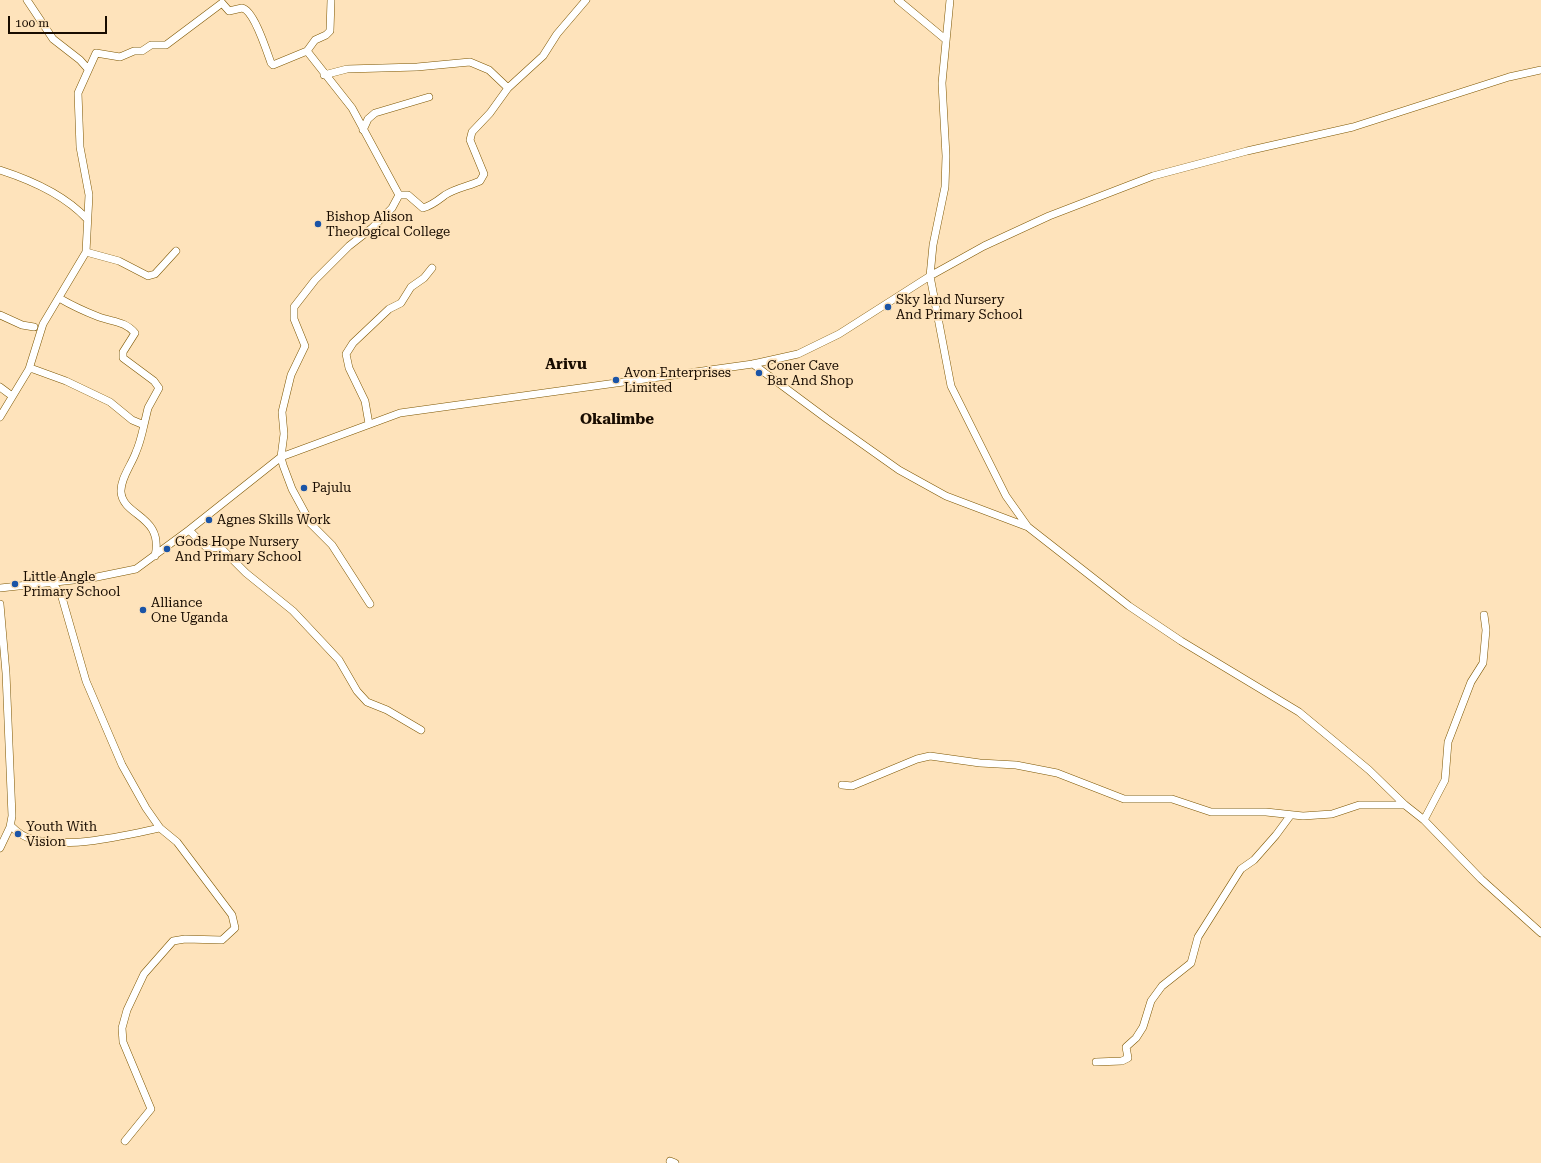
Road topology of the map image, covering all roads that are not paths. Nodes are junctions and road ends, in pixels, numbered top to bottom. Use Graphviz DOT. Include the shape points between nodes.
graph roads {
  1 [pos="27,0"];
  2 [pos="331,0"];
  3 [pos="586,0"];
  4 [pos="898,0"];
  5 [pos="950,0"];
  6 [pos="945,40"];
  7 [pos="307,51"];
  8 [pos="88,69"];
  9 [pos="1541,70"];
  10 [pos="324,75"];
  11 [pos="508,88"];
  12 [pos="429,98"];
  13 [pos="363,130"];
  14 [pos="0,170"];
  15 [pos="399,195"];
  16 [pos="87,219"];
  17 [pos="176,251"];
  18 [pos="86,252"];
  19 [pos="432,268"];
  20 [pos="930,276"];
  21 [pos="59,298"];
  22 [pos="0,315"];
  23 [pos="34,327"];
  24 [pos="753,364"];
  25 [pos="29,369"];
  26 [pos="0,387"];
  27 [pos="12,396"];
  28 [pos="0,417"];
  29 [pos="369,424"];
  30 [pos="144,425"];
  31 [pos="281,457"];
  32 [pos="1028,527"];
  33 [pos="189,530"];
  34 [pos="155,556"];
  35 [pos="51,582"];
  36 [pos="0,588"];
  37 [pos="0,604"];
  38 [pos="370,604"];
  39 [pos="1484,615"];
  40 [pos="421,730"];
  41 [pos="842,785"];
  42 [pos="1405,805"];
  43 [pos="1290,816"];
  44 [pos="1424,820"];
  45 [pos="10,826"];
  46 [pos="160,828"];
  47 [pos="0,848"];
  48 [pos="1541,933"];
  49 [pos="1096,1062"];
  50 [pos="125,1141"];
  1 -- 8 [label="street" via="53,39"];
  2 -- 7 [label="street" via="329,33 315,40"];
  3 -- 11 [label="street" via="557,34 543,56"];
  4 -- 6 [label="street"];
  5 -- 6 [label="street"];
  6 -- 20 [label="street" via="942,83 945,187 933,245"];
  7 -- 8 [label="street" via="274,65 248,12 242,8 229,11 222,3 166,45 151,45 142,51 134,51 120,57 96,53 95,60"];
  7 -- 10 [label="street"];
  8 -- 16 [label="street" via="78,93 80,146 90,208"];
  9 -- 20 [label="street" via="1509,77 1353,127 1153,176 1049,216 984,246"];
  10 -- 11 [label="street" via="351,69 470,62 489,70"];
  10 -- 13 [label="street" via="352,108"];
  11 -- 15 [label="street" via="470,136 484,174 480,181 445,195 433,206 423,208 408,195"];
  12 -- 13 [label="street" via="375,113 368,119"];
  13 -- 15 [label="street"];
  14 -- 16 [label="street" via="58,196"];
  15 -- 31 [label="street" via="392,208 315,280 294,307 294,319 305,346 291,375 282,412 284,434"];
  16 -- 18 [label="street"];
  17 -- 18 [label="street" via="155,274 148,276 119,261"];
  18 -- 21 [label="street"];
  19 -- 29 [label="street" via="424,278 411,287 401,303 389,309 353,343 346,354 348,365 365,401"];
  20 -- 24 [label="street" via="839,334 798,354"];
  20 -- 32 [label="street" via="951,386 1006,496"];
  21 -- 25 [label="street" via="40,332"];
  21 -- 30 [label="street" via="101,318 118,321 136,333 123,352 123,358 154,381 158,388 148,408"];
  22 -- 23 [label="street" via="22,325"];
  24 -- 29 [label="street" via="414,410"];
  24 -- 32 [label="street" via="899,470 946,496"];
  25 -- 27 [label="street"];
  25 -- 30 [label="street" via="66,381 110,402 132,420"];
  26 -- 27 [label="street"];
  27 -- 28 [label="street"];
  29 -- 31 [label="street"];
  30 -- 34 [label="street" via="121,494 125,503 149,524 156,538"];
  31 -- 33 [label="street"];
  31 -- 38 [label="street" via="292,489 311,524 332,545"];
  32 -- 42 [label="street" via="1129,606 1181,641 1299,712 1347,750"];
  33 -- 34 [label="street"];
  33 -- 40 [label="street" via="208,549 216,547 223,550 246,573 293,611 339,660 367,702 387,710"];
  34 -- 35 [label="street" via="134,569 92,578"];
  35 -- 36 [label="street"];
  35 -- 46 [label="street" via="61,594 86,680 122,765"];
  37 -- 45 [label="street" via="12,785"];
  39 -- 44 [label="street" via="1486,630 1483,663 1471,682 1448,742 1445,780"];
  41 -- 43 [label="street" via="852,786 930,756 1057,772 1124,799 1172,799 1211,812 1266,812"];
  42 -- 43 [label="street" via="1359,805 1332,814"];
  42 -- 44 [label="street"];
  43 -- 49 [label="street" via="1254,860 1241,869 1233,880 1198,938 1191,963 1166,982 1151,1001 1143,1026 1136,1038 1126,1047 1128,1058 1122,1061"];
  44 -- 48 [label="street" via="1482,879"];
  45 -- 46 [label="street" via="32,839 56,842 90,841"];
  45 -- 47 [label="street"];
  46 -- 50 [label="street" via="177,842 215,890 232,915 235,928 222,940 173,941 144,974 136,989 122,1028 122,1035 151,1109"];
}
